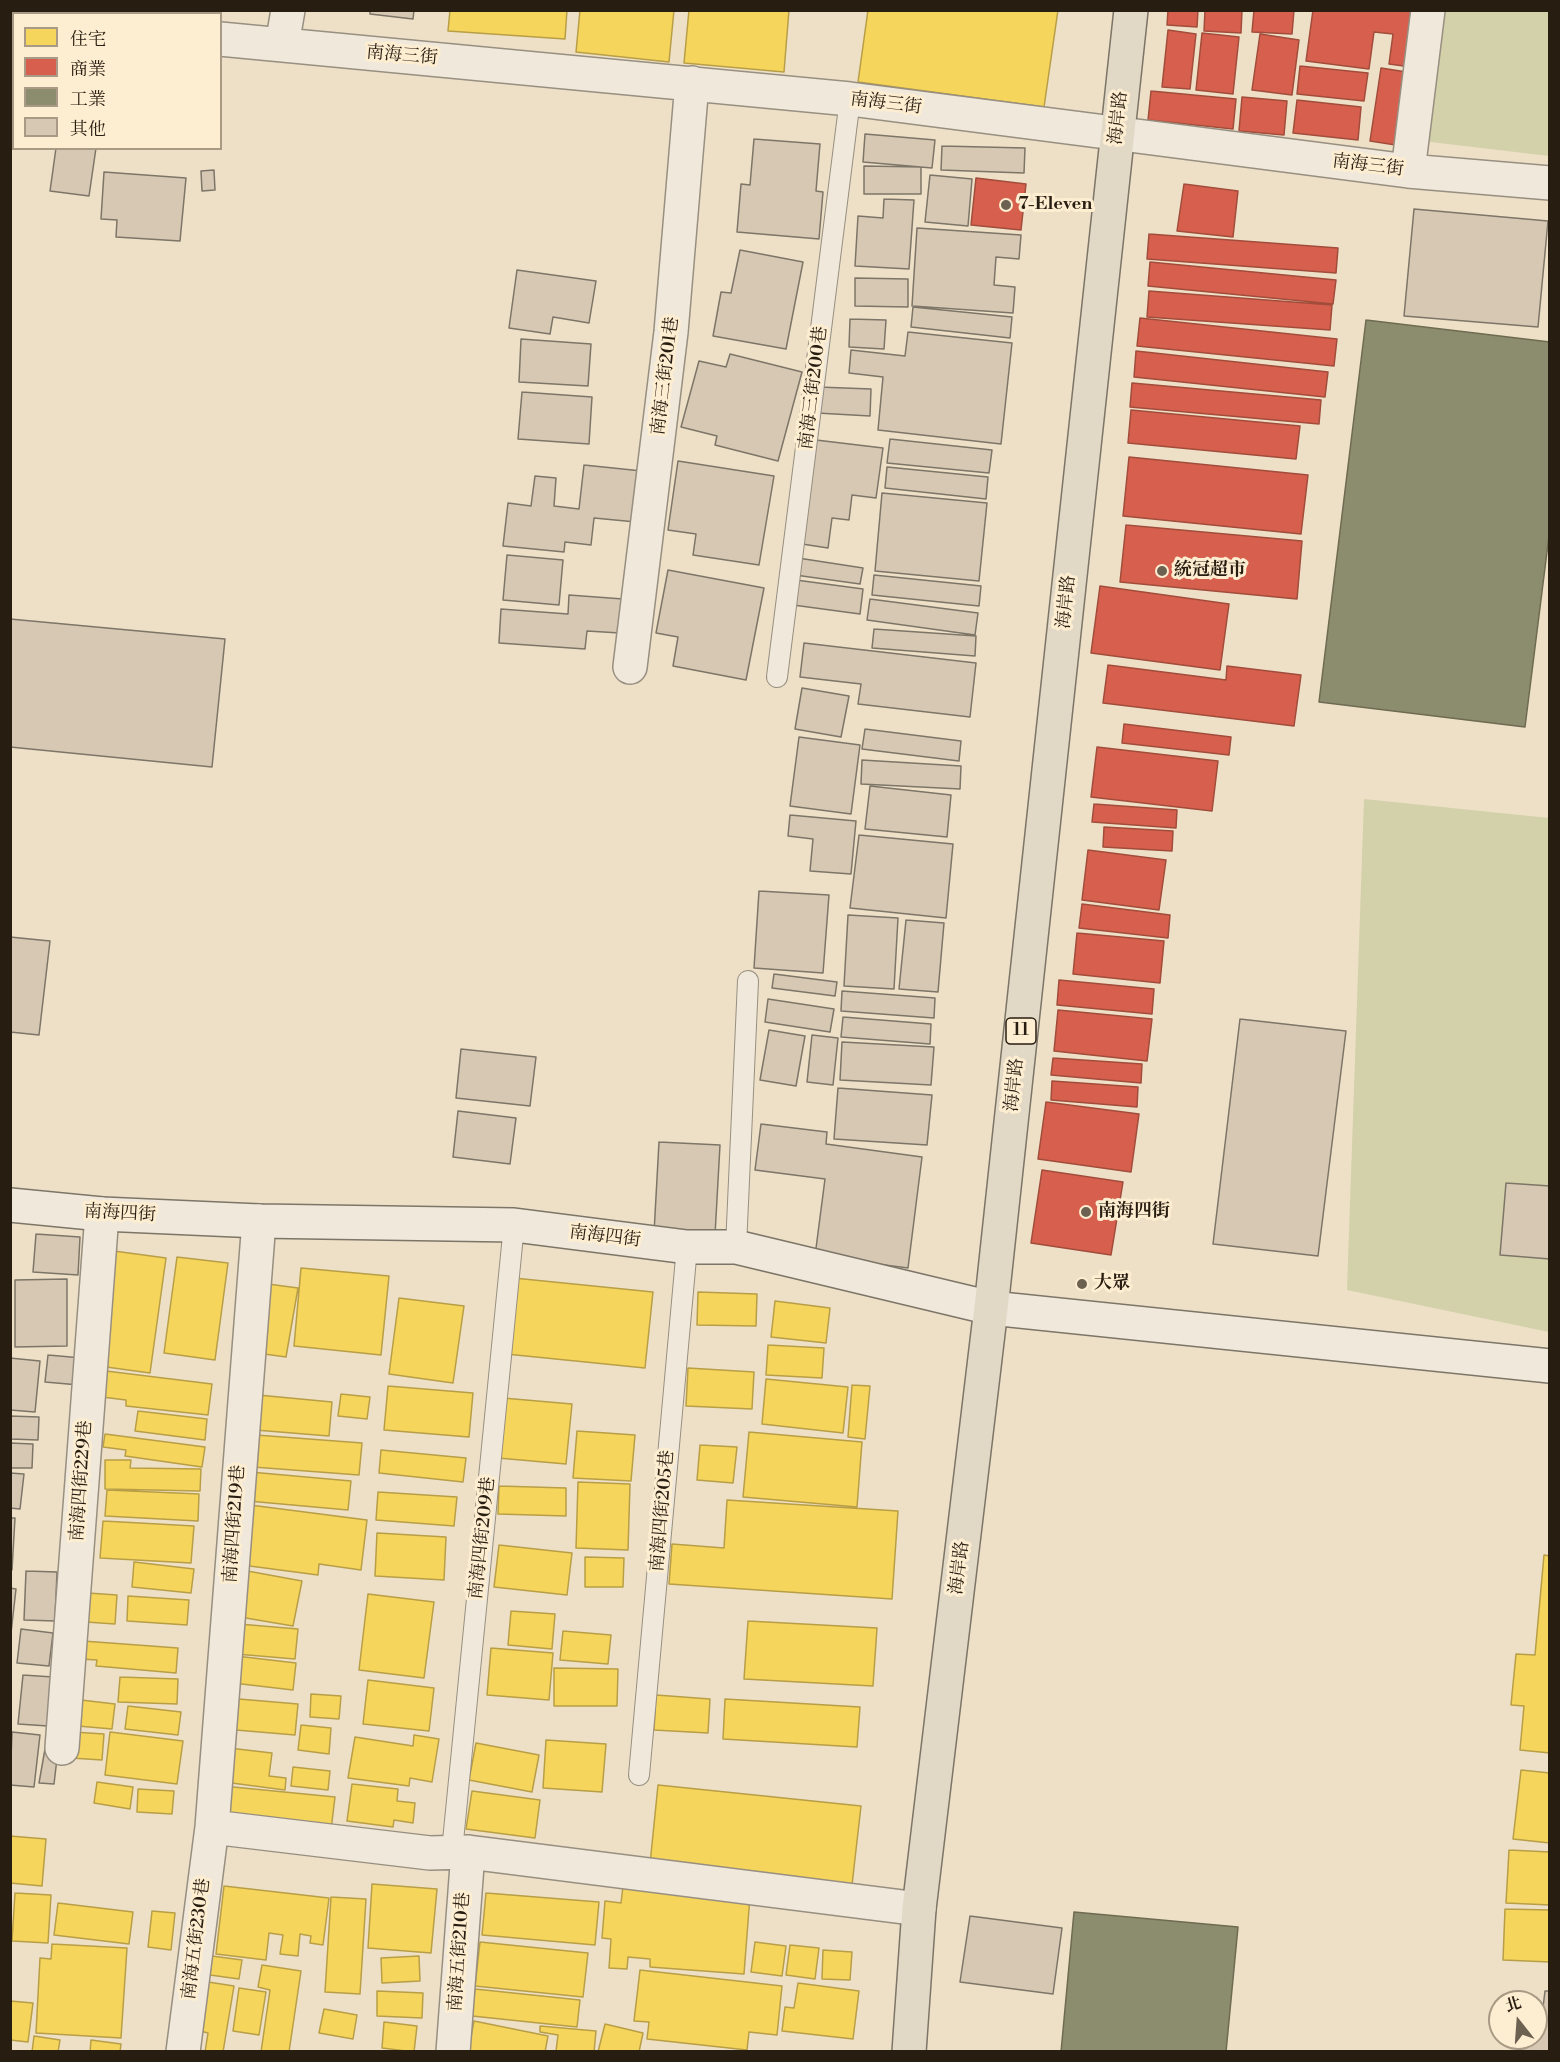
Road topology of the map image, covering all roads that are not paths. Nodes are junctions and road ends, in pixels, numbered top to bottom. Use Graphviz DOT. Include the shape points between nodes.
graph roads {
  1 [pos="288,10"];
  2 [pos="1131,10"];
  3 [pos="1428,10"];
  4 [pos="222,39"];
  5 [pos="282,45"];
  6 [pos="692,83"];
  7 [pos="850,99"];
  8 [pos="1117,132"];
  9 [pos="1408,171"];
  10 [pos="1550,183"];
  11 [pos="630,667"];
  12 [pos="777,676"];
  13 [pos="748,981"];
  14 [pos="10,1205"];
  15 [pos="102,1214"];
  16 [pos="259,1221"];
  17 [pos="513,1225"];
  18 [pos="687,1247"];
  19 [pos="736,1247"];
  20 [pos="991,1308"];
  21 [pos="1550,1366"];
  22 [pos="62,1748"];
  23 [pos="639,1775"];
  24 [pos="212,1827"];
  25 [pos="460,1852"];
  26 [pos="918,1909"];
  27 [pos="183,2052"];
  28 [pos="453,2052"];
  29 [pos="909,2052"];
  1 -- 5 [label="street"];
  2 -- 8 [label="main road, 海岸路 / 11"];
  3 -- 9 [label="street"];
  4 -- 5 [label="street, 南海三街"];
  5 -- 6 [label="street, 南海三街"];
  6 -- 7 [label="street, 南海三街"];
  6 -- 11 [label="street, 南海三街201巷" via="671,332"];
  7 -- 8 [label="street, 南海三街"];
  7 -- 12 [label="lane, 南海三街200巷"];
  8 -- 9 [label="street, 南海三街"];
  8 -- 20 [label="main road, 海岸路 / 11"];
  9 -- 10 [label="street, 南海三街"];
  13 -- 19 [label="lane"];
  14 -- 15 [label="street, 南海四街"];
  15 -- 16 [label="street, 南海四街"];
  15 -- 22 [label="street, 南海四街229巷"];
  16 -- 17 [label="street, 南海四街"];
  16 -- 24 [label="street, 南海四街219巷"];
  17 -- 18 [label="street, 南海四街"];
  17 -- 25 [label="lane, 南海四街209巷"];
  18 -- 19 [label="street, 南海四街"];
  18 -- 23 [label="lane, 南海四街205巷"];
  19 -- 20 [label="street, 南海四街"];
  20 -- 21 [label="street, 南海四街"];
  20 -- 26 [label="main road, 海岸路 / 11"];
  24 -- 25 [label="street" via="430,1853"];
  24 -- 27 [label="street, 南海五街230巷"];
  25 -- 26 [label="street"];
  25 -- 28 [label="street, 南海五街210巷"];
  26 -- 29 [label="main road, 海岸路 / 11"];
}
